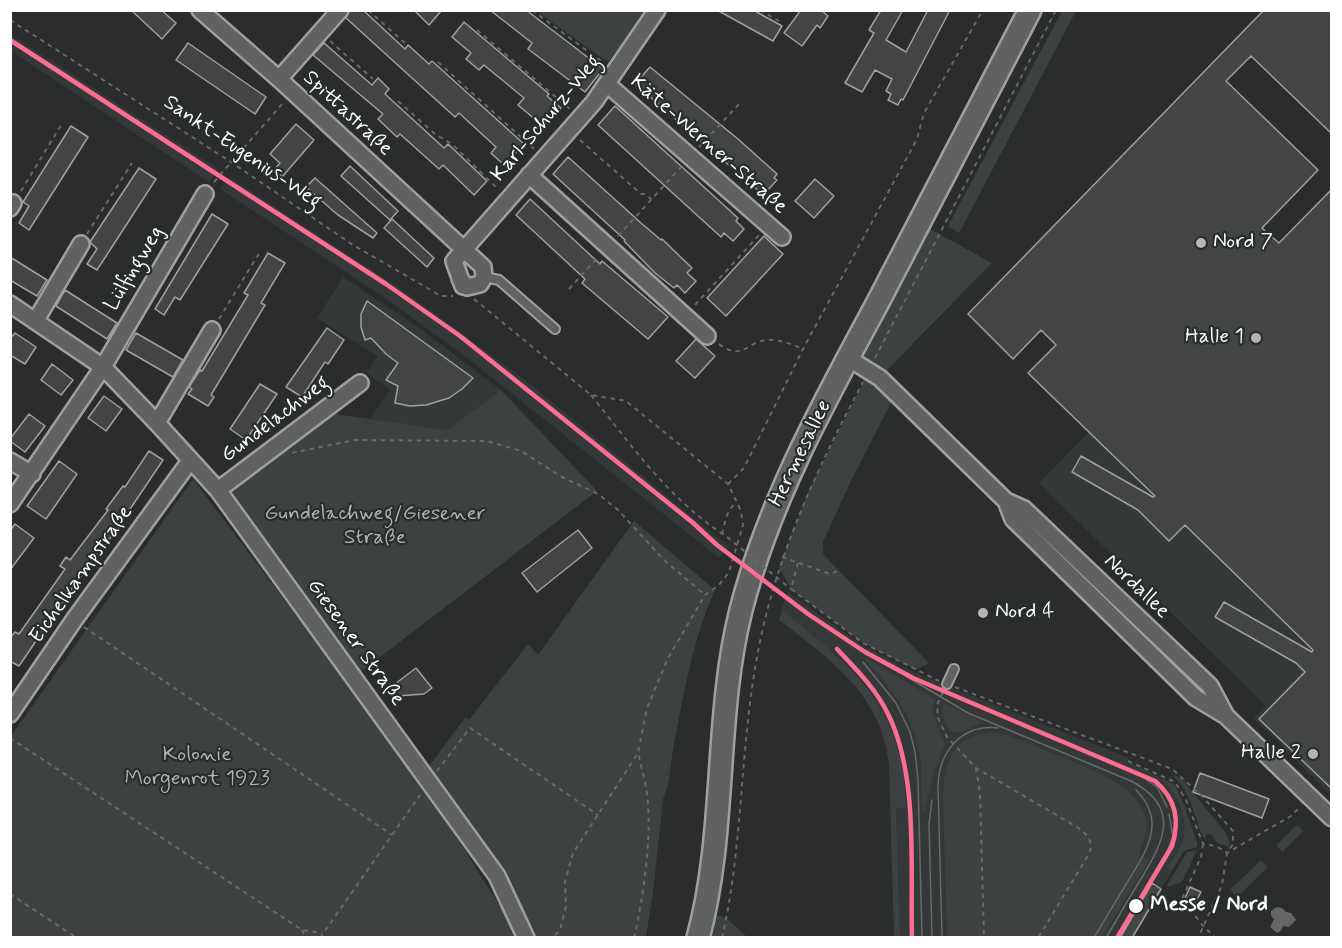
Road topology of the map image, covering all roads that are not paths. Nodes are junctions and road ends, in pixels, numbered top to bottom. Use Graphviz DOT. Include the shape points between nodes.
graph roads {
  1 [pos="200,10"];
  2 [pos="340,10"];
  3 [pos="657,10"];
  4 [pos="1030,10"];
  5 [pos="611,78"];
  6 [pos="279,79"];
  7 [pos="529,175"];
  8 [pos="205,194"];
  9 [pos="782,237"];
  10 [pos="81,244"];
  11 [pos="464,250"];
  12 [pos="484,277"];
  13 [pos="10,304"];
  14 [pos="36,320"];
  15 [pos="555,328"];
  16 [pos="212,330"];
  17 [pos="707,336"];
  18 [pos="848,358"];
  19 [pos="103,367"];
  20 [pos="360,383"];
  21 [pos="157,423"];
  22 [pos="10,461"];
  23 [pos="190,461"];
  24 [pos="32,474"];
  25 [pos="218,490"];
  26 [pos="10,504"];
  27 [pos="954,669"];
  28 [pos="947,684"];
  29 [pos="10,714"];
  30 [pos="1332,818"];
  31 [pos="526,938"];
  32 [pos="698,938"];
  1 -- 6 [label="street, Spittastraße"];
  2 -- 6 [label="street"];
  3 -- 5 [label="street, Karl-Schurz-Weg"];
  4 -- 18 [label="main road, Hermesallee"];
  5 -- 7 [label="street, Karl-Schurz-Weg"];
  5 -- 9 [label="street, Käte-Werner-Straße" via="690,157"];
  6 -- 11 [label="street, Spittastraße"];
  7 -- 11 [label="street, Karl-Schurz-Weg"];
  7 -- 17 [label="street"];
  8 -- 19 [label="street, Lülfingweg"];
  10 -- 14 [label="street"];
  11 -- 12 [label="street, Spittastraße" via="483,267"];
  11 -- 12 [label="street" via="454,261 461,287 480,284"];
  12 -- 15 [label="lane" via="499,280"];
  13 -- 14 [label="street, Giesener Straße"];
  14 -- 19 [label="street, Giesener Straße"];
  16 -- 21 [label="street"];
  18 -- 30 [label="street, Nordallee" via="880,378 1006,501 1024,509 1210,686 1226,716"];
  18 -- 32 [label="main road, Hermesallee" via="767,525 741,611 725,696 714,852"];
  19 -- 21 [label="street, Giesener Straße"];
  19 -- 24 [label="street, Lülfingweg"];
  20 -- 25 [label="street, Gundelachweg"];
  21 -- 23 [label="street, Giesener Straße"];
  22 -- 24 [label="street"];
  23 -- 25 [label="street, Giesener Straße"];
  23 -- 29 [label="street, Eichelkampstraße"];
  24 -- 26 [label="street, Lülfingweg"];
  25 -- 31 [label="street, Giesener Straße" via="497,876"];
  27 -- 28 [label="lane"];
}
